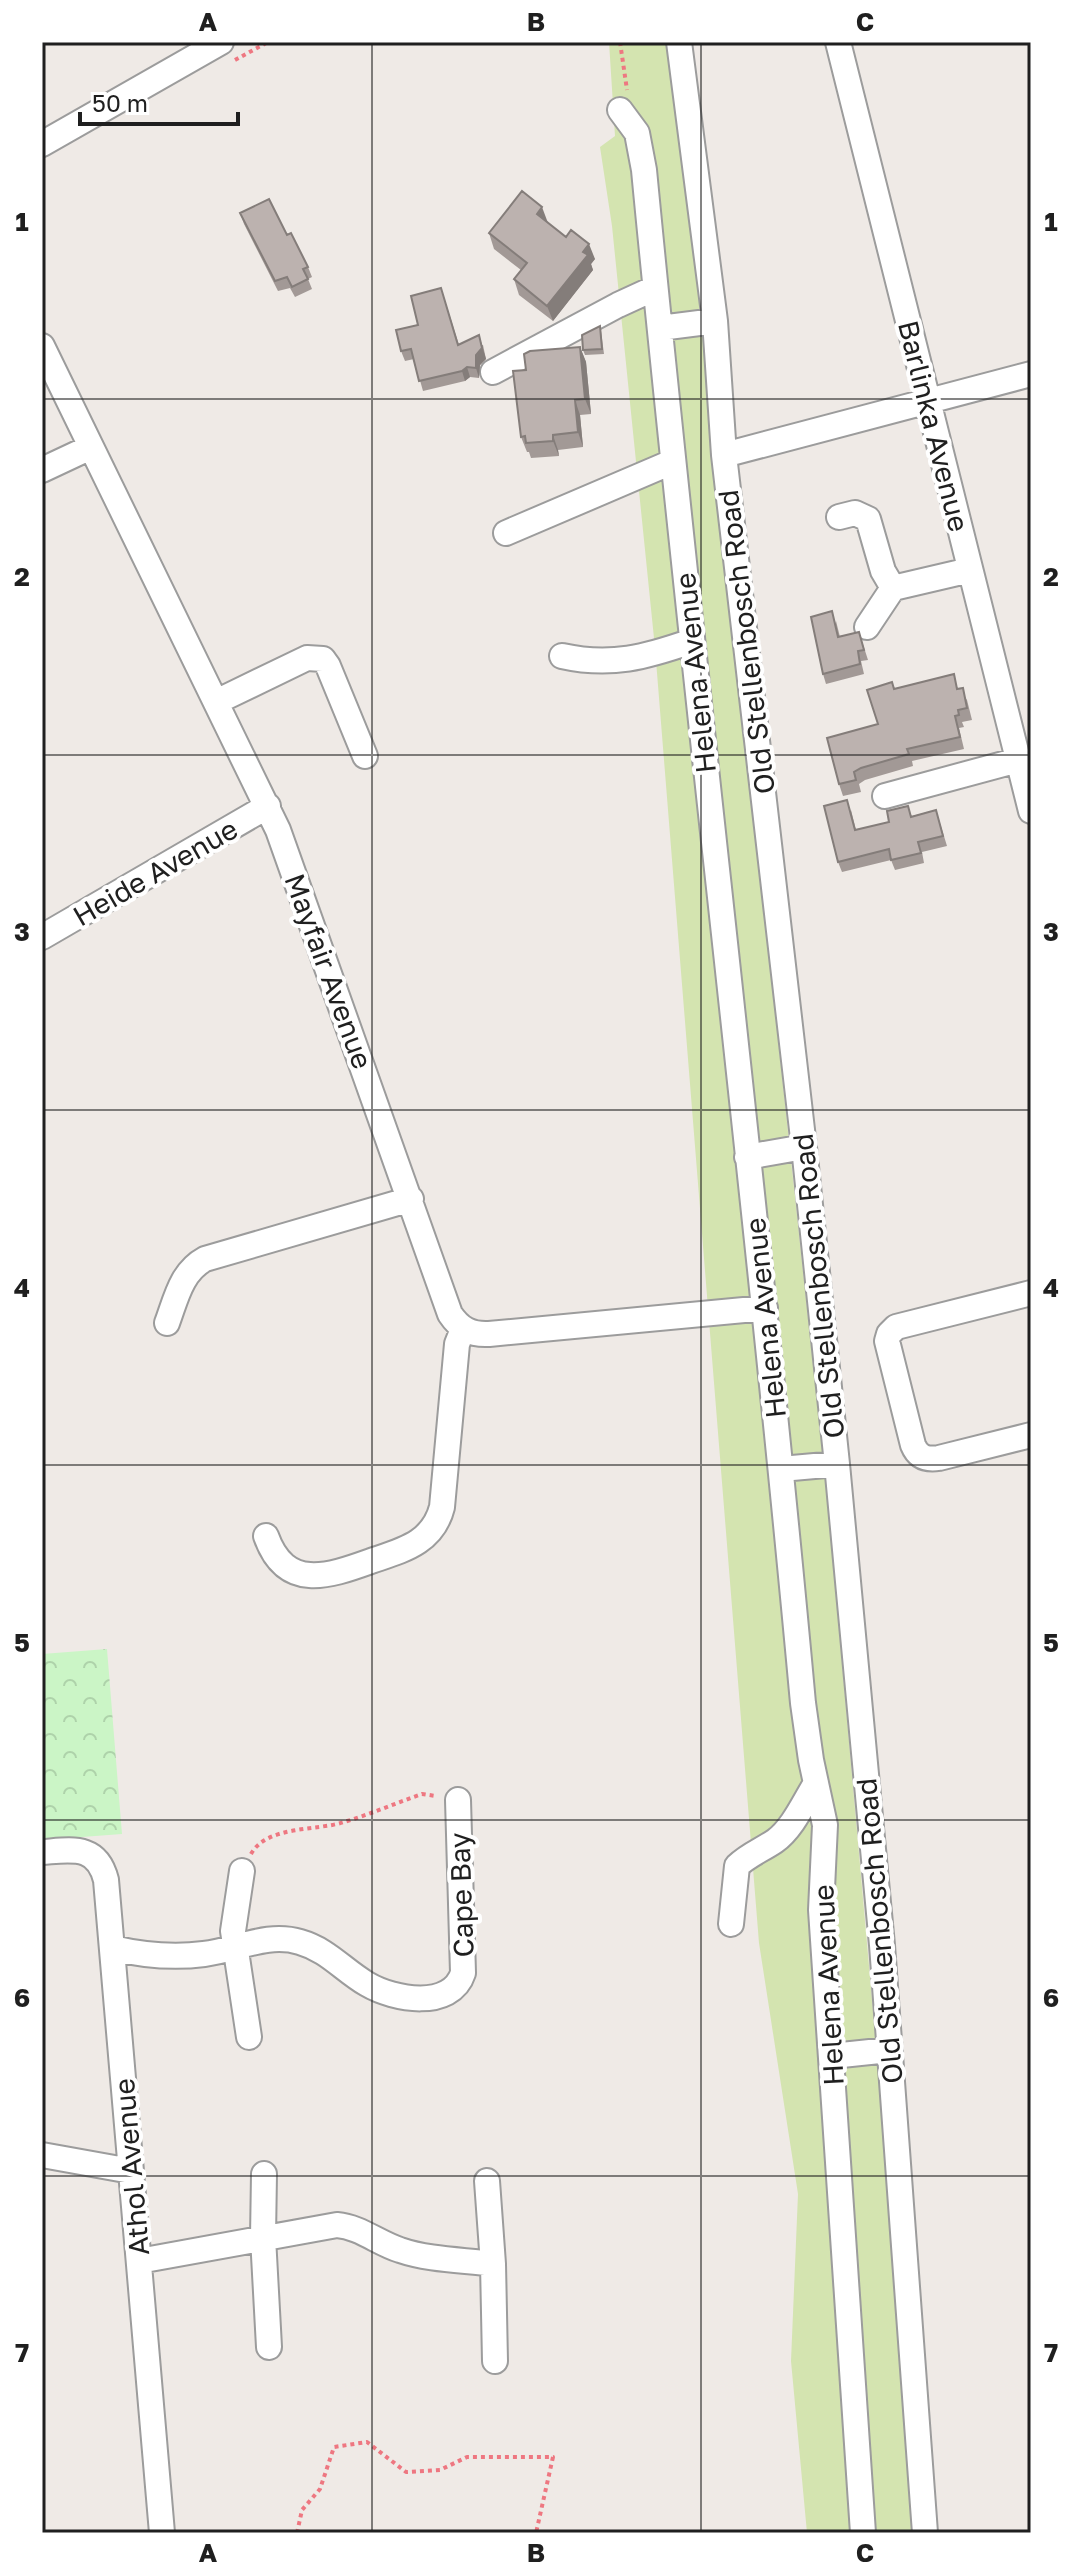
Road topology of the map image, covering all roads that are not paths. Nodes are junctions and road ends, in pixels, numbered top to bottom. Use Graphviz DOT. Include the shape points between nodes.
graph roads {
  1 [pos="221,42"];
  2 [pos="679,42"];
  3 [pos="838,42"];
  4 [pos="626,117"];
  5 [pos="42,144"];
  6 [pos="655,288"];
  7 [pos="715,321"];
  8 [pos="660,328"];
  9 [pos="42,346"];
  10 [pos="493,372"];
  11 [pos="1031,374"];
  12 [pos="928,401"];
  13 [pos="91,447"];
  14 [pos="724,455"];
  15 [pos="672,462"];
  16 [pos="42,470"];
  17 [pos="839,517"];
  18 [pos="506,533"];
  19 [pos="970,570"];
  20 [pos="893,588"];
  21 [pos="867,627"];
  22 [pos="692,641"];
  23 [pos="562,656"];
  24 [pos="216,702"];
  25 [pos="365,756"];
  26 [pos="1018,760"];
  27 [pos="885,796"];
  28 [pos="268,806"];
  29 [pos="1031,811"];
  30 [pos="42,937"];
  31 [pos="804,1147"];
  32 [pos="747,1157"];
  33 [pos="411,1199"];
  34 [pos="1031,1293"];
  35 [pos="765,1308"];
  36 [pos="167,1323"];
  37 [pos="463,1329"];
  38 [pos="1031,1435"];
  39 [pos="837,1464"];
  40 [pos="781,1469"];
  41 [pos="266,1536"];
  42 [pos="816,1783"];
  43 [pos="458,1800"];
  44 [pos="42,1852"];
  45 [pos="242,1871"];
  46 [pos="731,1924"];
  47 [pos="235,1946"];
  48 [pos="112,1948"];
  49 [pos="249,2037"];
  50 [pos="889,2050"];
  51 [pos="832,2056"];
  52 [pos="42,2155"];
  53 [pos="131,2171"];
  54 [pos="264,2174"];
  55 [pos="487,2181"];
  56 [pos="263,2237"];
  57 [pos="139,2261"];
  58 [pos="493,2264"];
  59 [pos="269,2347"];
  60 [pos="495,2361"];
  61 [pos="162,2533"];
  62 [pos="863,2533"];
  63 [pos="925,2533"];
  1 -- 5 [label="street"];
  2 -- 7 [label="street, Old Stellenbosch Road"];
  3 -- 12 [label="street, Barlinka Avenue"];
  4 -- 6 [label="street, Helena Avenue" via="639,141 644,170"];
  6 -- 8 [label="street, Helena Avenue"];
  6 -- 10 [label="street"];
  7 -- 8 [label="street"];
  7 -- 14 [label="street, Old Stellenbosch Road"];
  8 -- 15 [label="street, Helena Avenue"];
  9 -- 13 [label="street, Mayfair Avenue"];
  11 -- 12 [label="street"];
  12 -- 14 [label="street"];
  12 -- 19 [label="street, Barlinka Avenue"];
  13 -- 16 [label="street"];
  13 -- 24 [label="street, Mayfair Avenue"];
  14 -- 31 [label="street, Old Stellenbosch Road"];
  15 -- 18 [label="street"];
  15 -- 22 [label="street, Helena Avenue"];
  17 -- 20 [label="street" via="855,513 868,519"];
  19 -- 20 [label="street"];
  19 -- 26 [label="street, Barlinka Avenue"];
  20 -- 21 [label="street"];
  22 -- 23 [label="street" via="648,657 610,662"];
  22 -- 32 [label="street, Helena Avenue"];
  24 -- 25 [label="street" via="307,658 323,659"];
  24 -- 28 [label="street, Mayfair Avenue"];
  26 -- 27 [label="street"];
  26 -- 29 [label="street, Barlinka Avenue"];
  28 -- 30 [label="street, Heide Avenue"];
  28 -- 33 [label="street, Mayfair Avenue"];
  31 -- 32 [label="street"];
  31 -- 39 [label="street, Old Stellenbosch Road"];
  32 -- 35 [label="street, Helena Avenue"];
  33 -- 36 [label="street" via="205,1259 186,1275"];
  33 -- 37 [label="street, Mayfair Avenue" via="450,1314"];
  34 -- 38 [label="street" via="896,1327 887,1341 919,1454 931,1460"];
  35 -- 37 [label="street" via="480,1335"];
  35 -- 40 [label="street, Helena Avenue"];
  37 -- 41 [label="street" via="457,1344 442,1507 424,1539 313,1577 285,1566"];
  39 -- 40 [label="street"];
  39 -- 50 [label="street, Old Stellenbosch Road"];
  40 -- 42 [label="street, Helena Avenue" via="803,1703"];
  42 -- 46 [label="street" via="785,1831 737,1866"];
  42 -- 51 [label="street, Helena Avenue" via="825,1825 821,1910"];
  43 -- 47 [label="street, Cape Bay" via="463,1973 451,1992 438,1997 390,1994 366,1984 332,1956 286,1939"];
  44 -- 48 [label="street, Athol Avenue" via="74,1849 100,1864"];
  45 -- 47 [label="street" via="233,1919"];
  47 -- 48 [label="street, Cape Bay" via="185,1956"];
  47 -- 49 [label="street"];
  48 -- 53 [label="street, Athol Avenue"];
  50 -- 51 [label="street"];
  50 -- 63 [label="street, Old Stellenbosch Road"];
  51 -- 62 [label="street, Helena Avenue"];
  52 -- 53 [label="street"];
  53 -- 57 [label="street, Athol Avenue"];
  54 -- 56 [label="street"];
  55 -- 58 [label="street"];
  56 -- 57 [label="street"];
  56 -- 58 [label="street" via="346,2225 405,2252"];
  56 -- 59 [label="street"];
  57 -- 61 [label="street, Athol Avenue"];
  58 -- 60 [label="street"];
}
